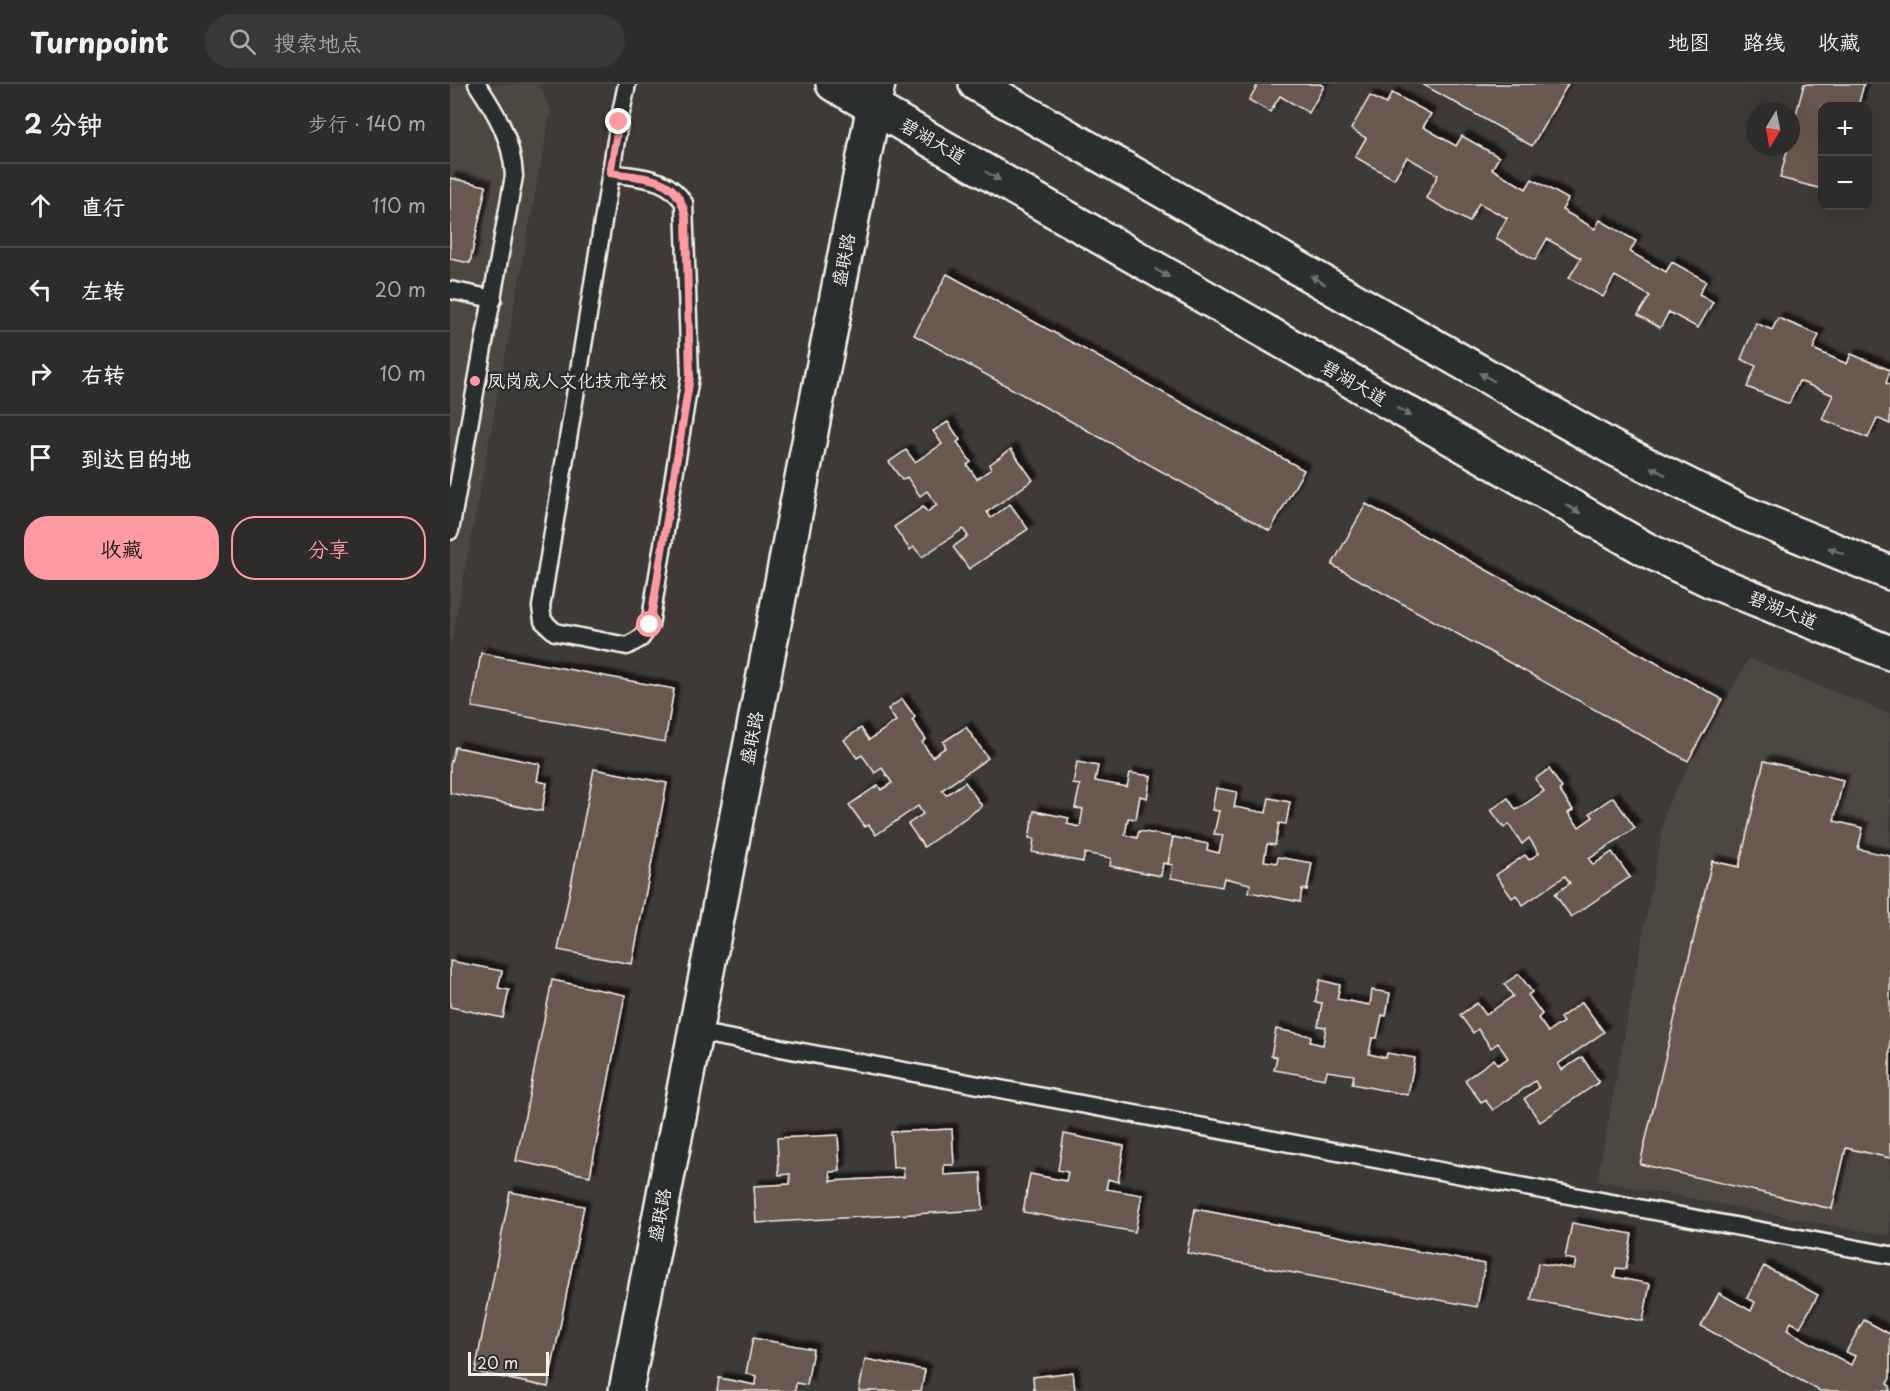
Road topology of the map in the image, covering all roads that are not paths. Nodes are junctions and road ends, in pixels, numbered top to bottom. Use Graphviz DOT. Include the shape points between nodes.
graph roads {
  1 [pos="477,84"];
  2 [pos="627,84"];
  3 [pos="833,84"];
  4 [pos="976,84"];
  5 [pos="876,96"];
  6 [pos="610,173"];
  7 [pos="450,290"];
  8 [pos="493,299"];
  9 [pos="450,531"];
  10 [pos="1890,573"];
  11 [pos="1890,653"];
  12 [pos="695,1032"];
  13 [pos="1890,1256"];
  14 [pos="626,1391"];
  1 -- 8 [label="lane" via="500,119 514,164 512,199"];
  2 -- 6 [label="lane"];
  3 -- 5 [label="street, 碧湖大道"];
  10 -- 4 [label="street, one-way" via="1742,512 1611,447"];
  5 -- 11 [label="street, 碧湖大道, one-way" via="1647,550"];
  5 -- 12 [label="street, 盛联路"];
  6 -- 6 [label="lane" via="541,607 543,621 555,632 627,646 641,638 650,625 685,417 690,377 690,312 684,203 676,190 663,182"];
  7 -- 8 [label="lane"];
  8 -- 9 [label="lane"];
  12 -- 13 [label="lane"];
  12 -- 14 [label="street, 盛联路"];
}
